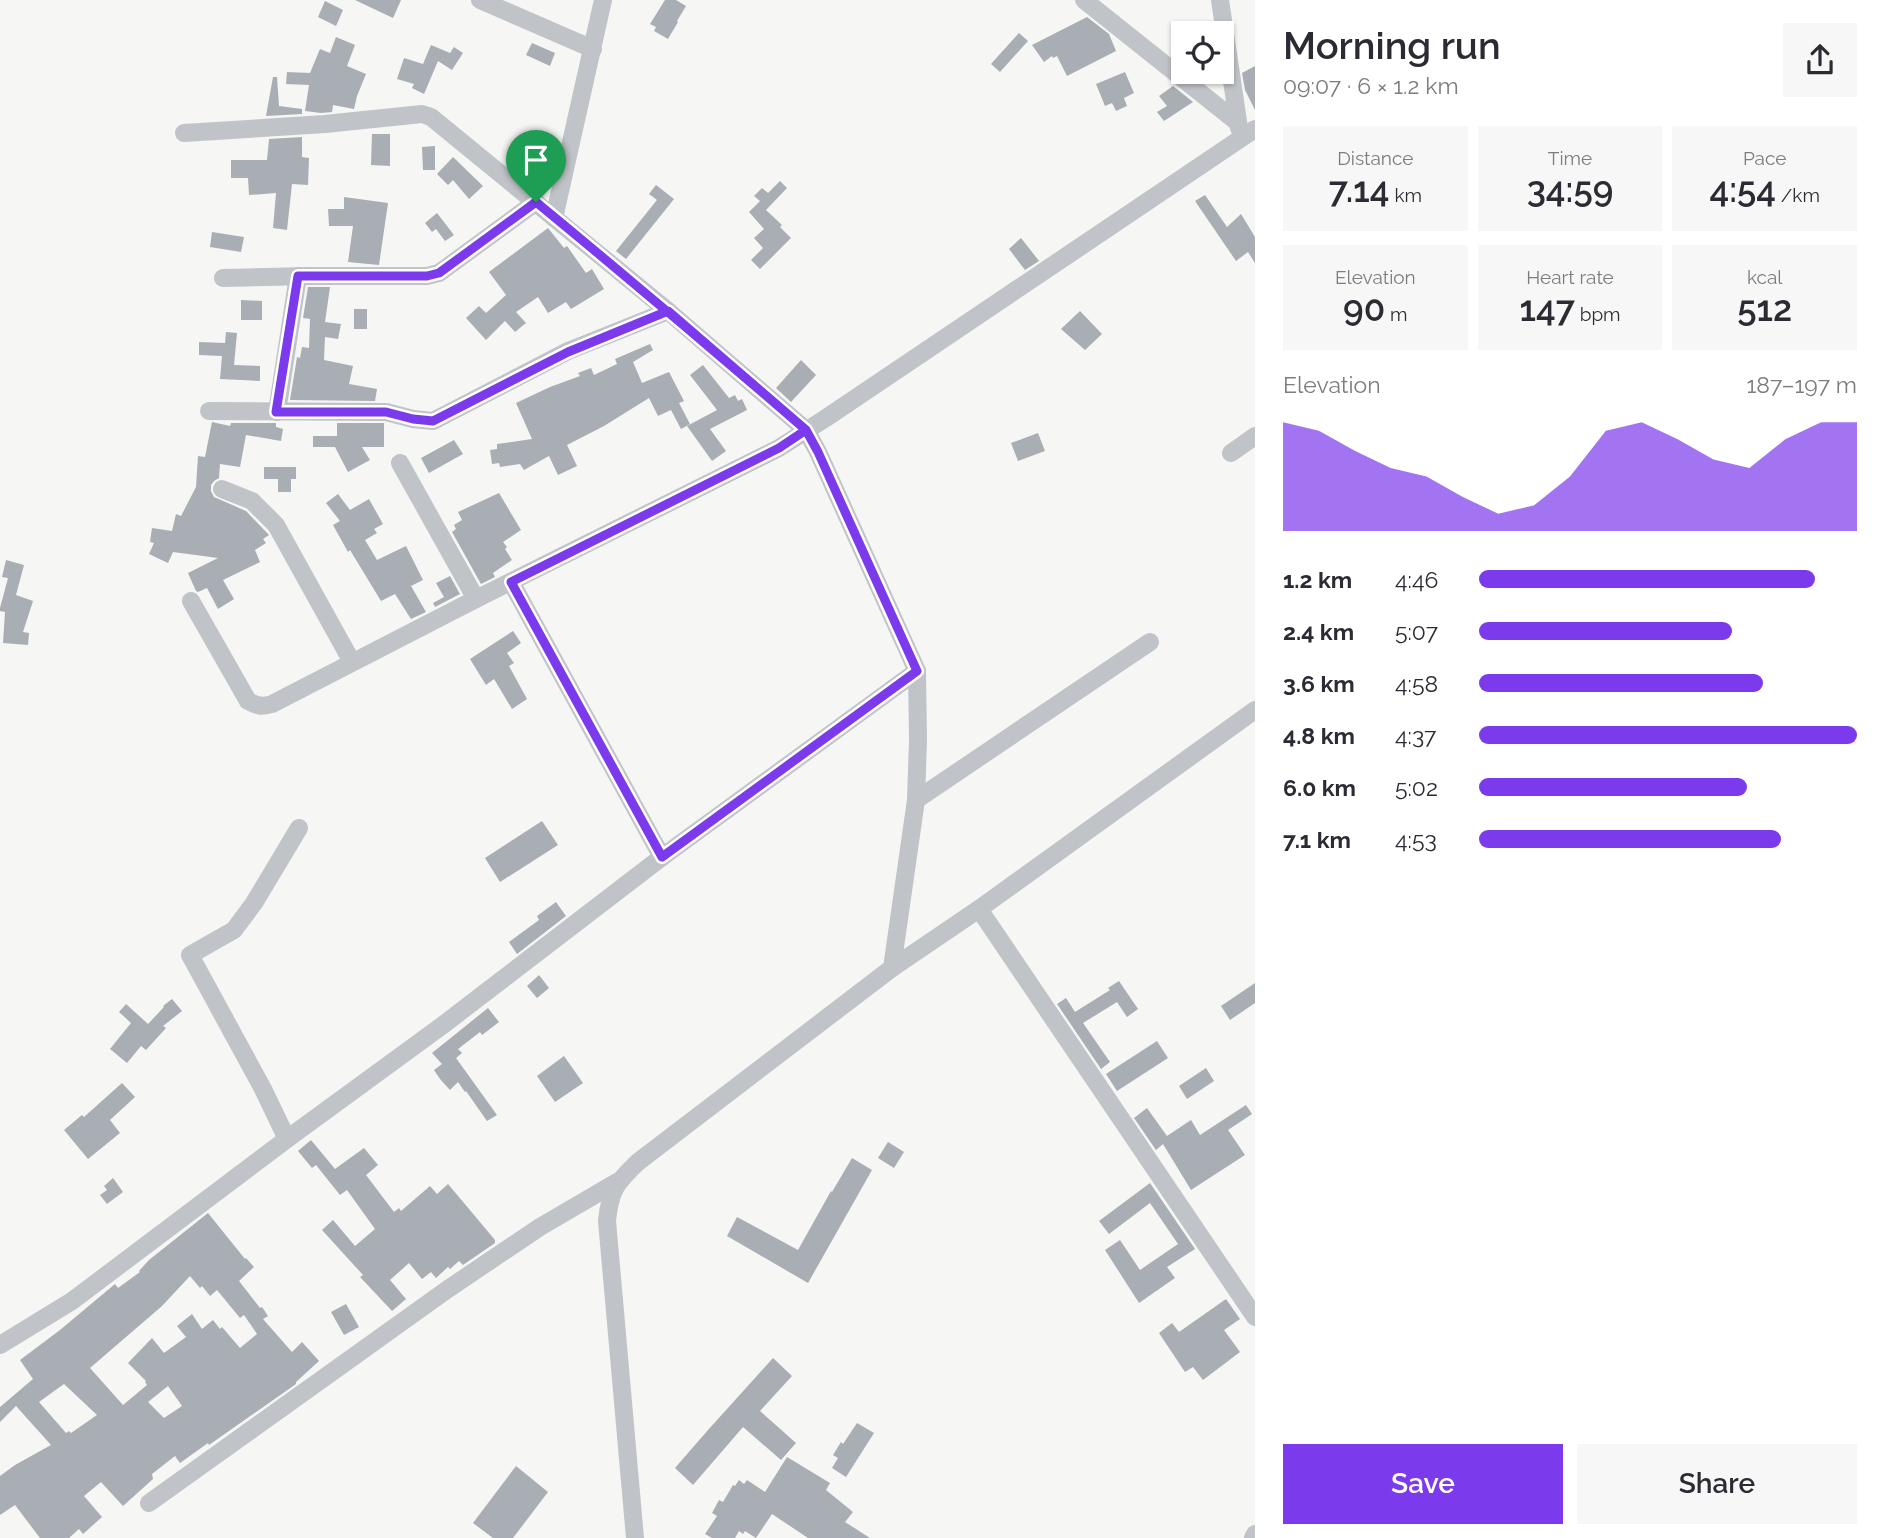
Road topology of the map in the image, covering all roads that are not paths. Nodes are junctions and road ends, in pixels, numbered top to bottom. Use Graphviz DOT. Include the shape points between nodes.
graph roads {
  1 [pos="480,0"];
  2 [pos="603,0"];
  3 [pos="1084,0"];
  4 [pos="1220,0"];
  5 [pos="593,49"];
  6 [pos="1245,130"];
  7 [pos="184,133"];
  8 [pos="536,202"];
  9 [pos="554,218"];
  10 [pos="298,276"];
  11 [pos="223,278"];
  12 [pos="668,311"];
  13 [pos="209,411"];
  14 [pos="276,412"];
  15 [pos="806,430"];
  16 [pos="1255,436"];
  17 [pos="1231,453"];
  18 [pos="400,463"];
  19 [pos="222,489"];
  20 [pos="511,582"];
  21 [pos="475,599"];
  22 [pos="191,601"];
  23 [pos="1150,642"];
  24 [pos="352,662"];
  25 [pos="917,671"];
  26 [pos="1255,710"];
  27 [pos="916,800"];
  28 [pos="299,828"];
  29 [pos="662,857"];
  30 [pos="979,909"];
  31 [pos="892,968"];
  32 [pos="287,1139"];
  33 [pos="617,1182"];
  34 [pos="1255,1317"];
  35 [pos="0,1345"];
  36 [pos="149,1503"];
  37 [pos="635,1538"];
  1 -- 5 [label="street"];
  2 -- 5 [label="street"];
  3 -- 6 [label="street"];
  4 -- 6 [label="street"];
  5 -- 9 [label="street"];
  6 -- 15 [label="street"];
  7 -- 8 [label="street" via="422,114"];
  8 -- 9 [label="street"];
  8 -- 10 [label="street" via="439,273"];
  9 -- 12 [label="street"];
  10 -- 11 [label="street"];
  10 -- 14 [label="street"];
  12 -- 14 [label="street" via="568,352 433,421 386,412"];
  12 -- 15 [label="street"];
  13 -- 14 [label="street"];
  15 -- 20 [label="street" via="779,448"];
  15 -- 25 [label="street"];
  16 -- 17 [label="street"];
  18 -- 21 [label="street"];
  19 -- 24 [label="street" via="252,501 276,525"];
  20 -- 21 [label="street"];
  20 -- 29 [label="street"];
  21 -- 24 [label="street"];
  22 -- 24 [label="street" via="248,701 257,706 272,704"];
  23 -- 27 [label="street"];
  25 -- 27 [label="street"];
  25 -- 29 [label="street"];
  26 -- 30 [label="street"];
  27 -- 31 [label="street"];
  28 -- 32 [label="street" via="254,904 233,930 190,955"];
  29 -- 32 [label="street"];
  30 -- 31 [label="street"];
  30 -- 34 [label="street"];
  31 -- 33 [label="street"];
  32 -- 35 [label="street" via="72,1301"];
  33 -- 36 [label="street" via="460,1281"];
  33 -- 37 [label="street" via="607,1221"];
}
